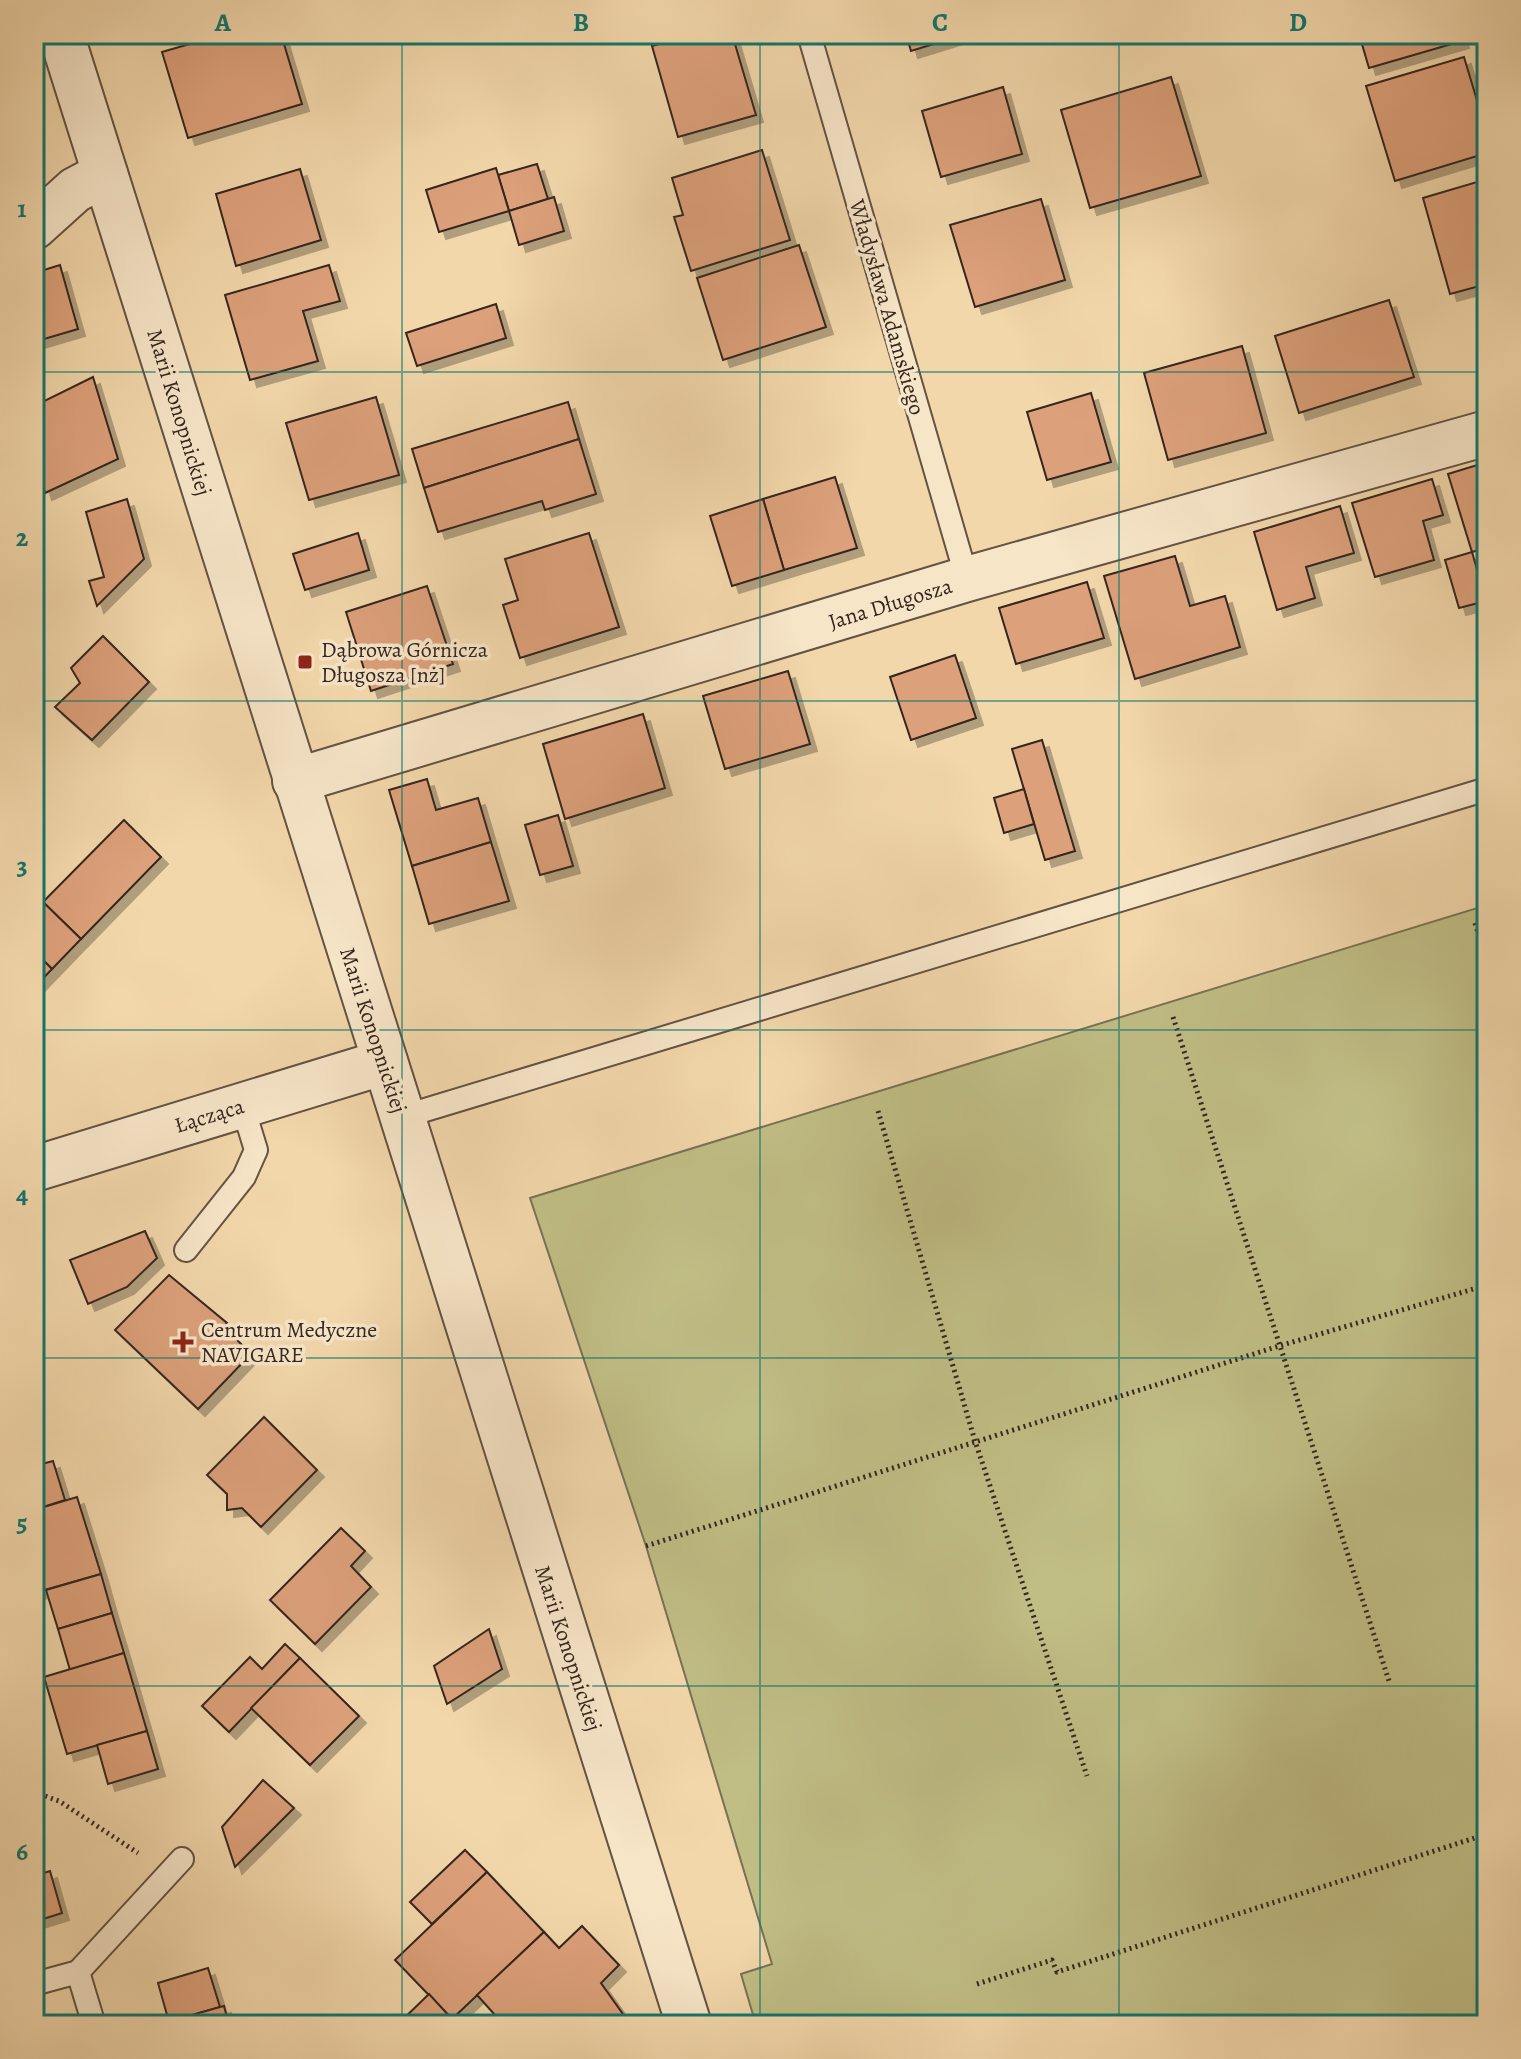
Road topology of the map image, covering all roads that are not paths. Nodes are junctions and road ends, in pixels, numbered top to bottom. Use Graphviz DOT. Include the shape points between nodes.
graph roads {
  1 [pos="61,34"];
  2 [pos="809,34"];
  3 [pos="105,174"];
  4 [pos="34,227"];
  5 [pos="1487,433"];
  6 [pos="967,579"];
  7 [pos="295,781"];
  8 [pos="1487,789"];
  9 [pos="385,1062"];
  10 [pos="242,1104"];
  11 [pos="402,1117"];
  12 [pos="34,1169"];
  13 [pos="186,1250"];
  14 [pos="176,1866"];
  15 [pos="78,1972"];
  16 [pos="34,1984"];
  17 [pos="94,2025"];
  18 [pos="689,2025"];
  1 -- 3 [label="street, Marii Konopnickiej"];
  2 -- 6 [label="lane, Władysława Adamskiego"];
  3 -- 4 [label="street" via="75,190"];
  3 -- 7 [label="street, Marii Konopnickiej"];
  5 -- 6 [label="street, Jana Długosza"];
  6 -- 7 [label="street, Jana Długosza"];
  7 -- 9 [label="street, Marii Konopnickiej"];
  8 -- 11 [label="lane"];
  9 -- 10 [label="street, Łącząca"];
  9 -- 11 [label="street, Marii Konopnickiej"];
  10 -- 12 [label="street, Łącząca"];
  10 -- 13 [label="lane" via="256,1150 244,1177"];
  11 -- 18 [label="street, Marii Konopnickiej"];
  14 -- 15 [label="lane"];
  15 -- 16 [label="lane"];
  15 -- 17 [label="lane"];
}
